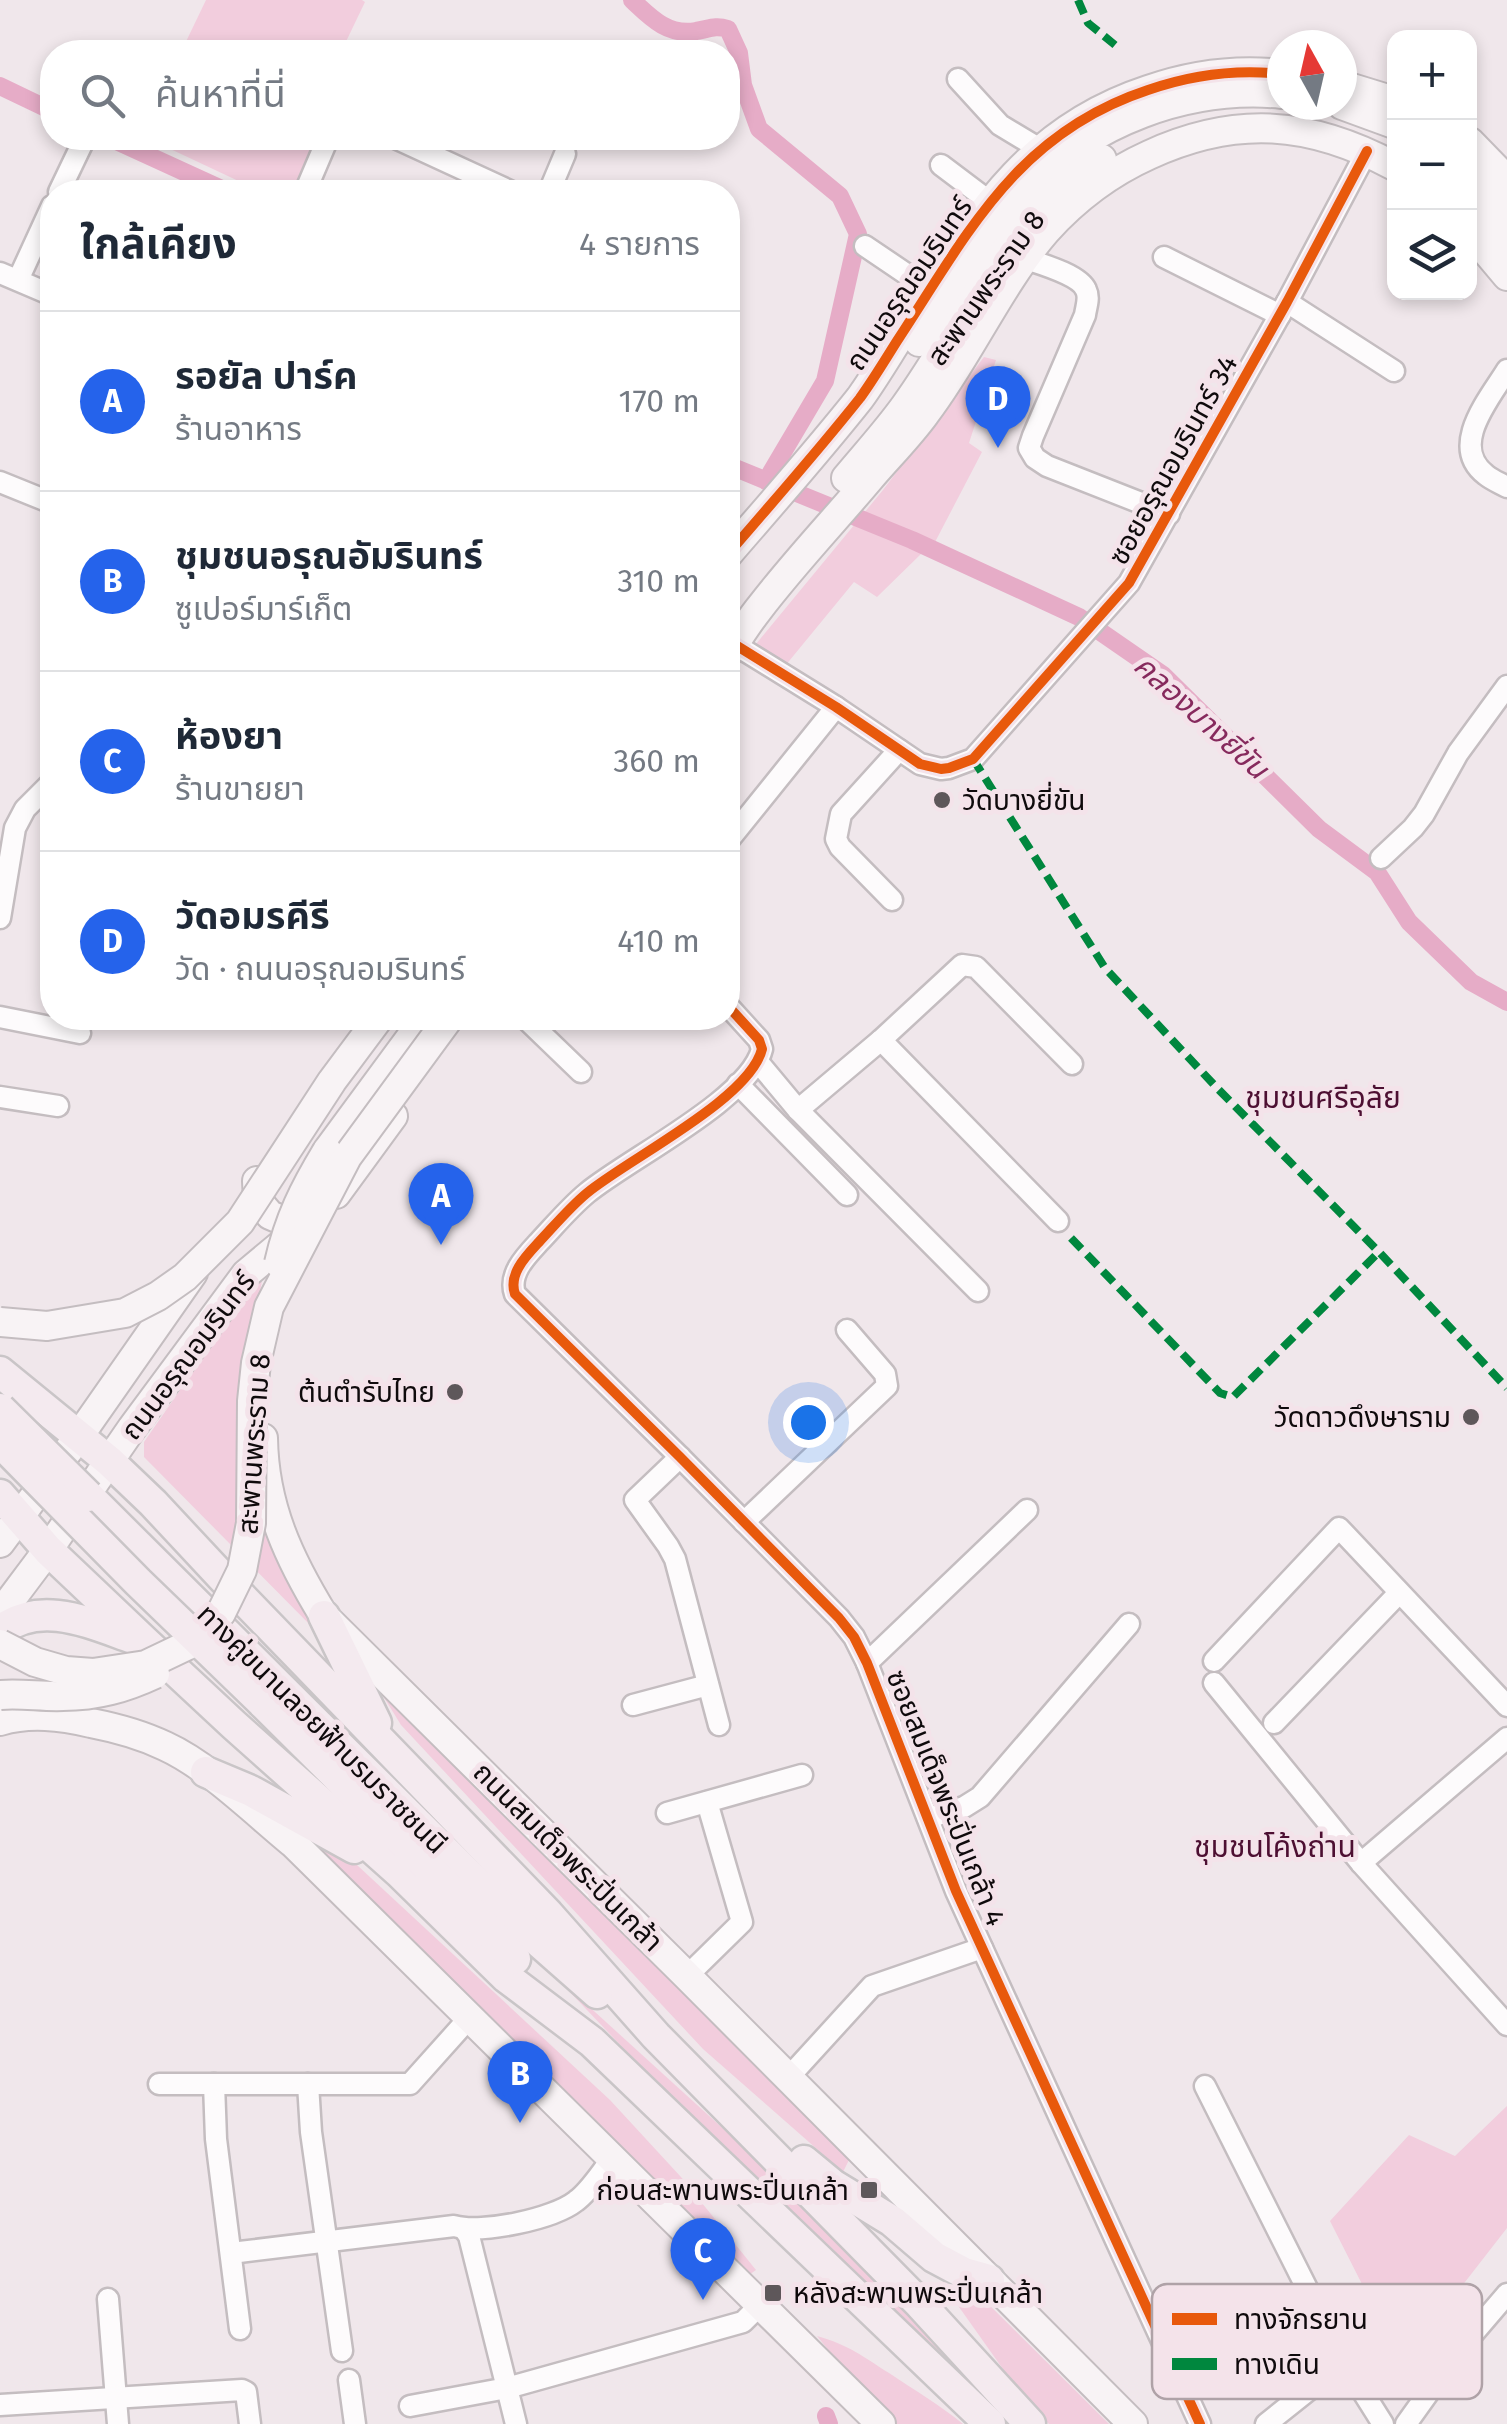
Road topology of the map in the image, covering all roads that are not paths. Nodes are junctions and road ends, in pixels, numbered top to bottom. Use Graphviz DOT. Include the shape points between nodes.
graph roads {
  1 [pos="1267,73"];
  2 [pos="958,79"];
  3 [pos="1357,90"];
  4 [pos="1267,94"];
  5 [pos="1387,99"];
  6 [pos="1357,110"];
  7 [pos="1387,121"];
  8 [pos="1040,149"];
  9 [pos="1477,149"];
  10 [pos="79,150"];
  11 [pos="324,150"];
  12 [pos="421,150"];
  13 [pos="1381,150"];
  14 [pos="565,154"];
  15 [pos="940,165"];
  16 [pos="1507,178"];
  17 [pos="65,180"];
  18 [pos="315,180"];
  19 [pos="486,180"];
  20 [pos="554,180"];
  21 [pos="1477,180"];
  22 [pos="990,202"];
  23 [pos="1476,210"];
  24 [pos="1507,211"];
  25 [pos="40,226"];
  26 [pos="1477,240"];
  27 [pos="1507,242"];
  28 [pos="865,246"];
  29 [pos="1164,256"];
  30 [pos="1026,258"];
  31 [pos="9,276"];
  32 [pos="1507,276"];
  33 [pos="40,290"];
  34 [pos="930,290"];
  35 [pos="1283,309"];
  36 [pos="1507,370"];
  37 [pos="1394,371"];
  38 [pos="0,482"];
  39 [pos="1507,487"];
  40 [pos="40,498"];
  41 [pos="1169,514"];
  42 [pos="740,540"];
  43 [pos="740,560"];
  44 [pos="740,624"];
  45 [pos="740,628"];
  46 [pos="740,646"];
  47 [pos="1507,686"];
  48 [pos="836,707"];
  49 [pos="898,750"];
  50 [pos="40,794"];
  51 [pos="740,826"];
  52 [pos="1381,858"];
  53 [pos="892,900"];
  54 [pos="0,918"];
  55 [pos="0,1017"];
  56 [pos="740,1019"];
  57 [pos="40,1024"];
  58 [pos="69,1030"];
  59 [pos="365,1030"];
  60 [pos="367,1030"];
  61 [pos="395,1030"];
  62 [pos="416,1030"];
  63 [pos="440,1030"];
  64 [pos="455,1030"];
  65 [pos="538,1030"];
  66 [pos="80,1032"];
  67 [pos="880,1040"];
  68 [pos="758,1062"];
  69 [pos="1072,1064"];
  70 [pos="582,1072"];
  71 [pos="738,1084"];
  72 [pos="0,1097"];
  73 [pos="58,1106"];
  74 [pos="798,1110"];
  75 [pos="257,1181"];
  76 [pos="342,1188"];
  77 [pos="847,1196"];
  78 [pos="310,1220"];
  79 [pos="1058,1221"];
  80 [pos="240,1222"];
  81 [pos="978,1291"];
  82 [pos="269,1307"];
  83 [pos="0,1322"];
  84 [pos="847,1330"];
  85 [pos="0,1333"];
  86 [pos="0,1372"];
  87 [pos="0,1409"];
  88 [pos="79,1436"];
  89 [pos="0,1442"];
  90 [pos="680,1456"];
  91 [pos="110,1462"];
  92 [pos="9,1506"];
  93 [pos="1027,1510"];
  94 [pos="744,1522"];
  95 [pos="0,1543"];
  96 [pos="48,1550"];
  97 [pos="1399,1594"];
  98 [pos="0,1614"];
  99 [pos="324,1616"];
  100 [pos="1129,1624"];
  101 [pos="0,1630"];
  102 [pos="145,1642"];
  103 [pos="0,1644"];
  104 [pos="190,1644"];
  105 [pos="1214,1661"];
  106 [pos="867,1663"];
  107 [pos="1214,1683"];
  108 [pos="708,1685"];
  109 [pos="269,1694"];
  110 [pos="0,1695"];
  111 [pos="633,1706"];
  112 [pos="1507,1706"];
  113 [pos="0,1721"];
  114 [pos="1274,1723"];
  115 [pos="719,1725"];
  116 [pos="1507,1738"];
  117 [pos="388,1748"];
  118 [pos="206,1772"];
  119 [pos="802,1775"];
  120 [pos="706,1802"];
  121 [pos="667,1813"];
  122 [pos="928,1818"];
  123 [pos="1362,1863"];
  124 [pos="400,1873"];
  125 [pos="982,1948"];
  126 [pos="687,1976"];
  127 [pos="470,2017"];
  128 [pos="1507,2025"];
  129 [pos="656,2036"];
  130 [pos="592,2042"];
  131 [pos="788,2078"];
  132 [pos="159,2084"];
  133 [pos="214,2084"];
  134 [pos="308,2084"];
  135 [pos="1206,2086"];
  136 [pos="721,2100"];
  137 [pos="612,2159"];
  138 [pos="464,2228"];
  139 [pos="327,2240"];
  140 [pos="231,2254"];
  141 [pos="989,2280"];
  142 [pos="1305,2284"];
  143 [pos="1507,2294"];
  144 [pos="108,2299"];
  145 [pos="760,2305"];
  146 [pos="1152,2319"];
  147 [pos="1482,2323"];
  148 [pos="240,2330"];
  149 [pos="342,2351"];
  150 [pos="349,2380"];
  151 [pos="507,2388"];
  152 [pos="117,2397"];
  153 [pos="1189,2399"];
  154 [pos="1297,2399"];
  155 [pos="1367,2399"];
  156 [pos="1424,2399"];
  157 [pos="0,2405"];
  158 [pos="410,2406"];
  159 [pos="118,2424"];
  160 [pos="250,2424"];
  161 [pos="354,2424"];
  162 [pos="516,2424"];
  163 [pos="881,2424"];
  164 [pos="990,2424"];
  165 [pos="1030,2424"];
  166 [pos="1134,2424"];
  167 [pos="1200,2424"];
  168 [pos="1266,2424"];
  169 [pos="1383,2424"];
  170 [pos="1406,2424"];
  1 -- 8 [label="main road, ถนนอรุณอมรินทร์" via="1173,81 1096,110"];
  2 -- 8 [label="street" via="1000,125"];
  3 -- 5 [label="main road"];
  4 -- 43 [label="main road, สะพานพระราม 8" via="1167,105 1105,130 1050,167 1001,220 878,402"];
  6 -- 7 [label="main road"];
  8 -- 22 [label="main road, ถนนอรุณอมรินทร์"];
  9 -- 16 [label="main road"];
  10 -- 17 [label="street"];
  11 -- 18 [label="street"];
  12 -- 19 [label="street"];
  13 -- 30 [label="main road" via="1270,128 1178,142 1128,164 1081,197"];
  13 -- 35 [label="street, ซอยอรุณอมรินทร์ 34"];
  13 -- 44 [label="main road, สะพานพระราม 8" via="1341,127 1305,120 1211,118 1158,132 1082,172 1020,232 904,407"];
  14 -- 20 [label="street"];
  15 -- 22 [label="street"];
  21 -- 24 [label="main road"];
  22 -- 34 [label="main road, ถนนอรุณอมรินทร์"];
  23 -- 27 [label="main road"];
  25 -- 31 [label="street"];
  26 -- 32 [label="main road"];
  28 -- 34 [label="street"];
  29 -- 35 [label="street"];
  30 -- 41 [label="street" via="1076,279 1088,296 1032,436 1035,458"];
  30 -- 45 [label="main road" via="926,414"];
  31 -- 33 [label="street"];
  34 -- 42 [label="main road, ถนนอรุณอมรินทร์" via="860,397"];
  35 -- 37 [label="street"];
  35 -- 41 [label="street, ซอยอรุณอมรินทร์ 34"];
  36 -- 39 [label="street" via="1470,442 1478,467"];
  38 -- 40 [label="street"];
  41 -- 49 [label="street, ซอยอรุณอมรินทร์ 34" via="1130,583 973,759 940,769"];
  46 -- 48 [label="street"];
  47 -- 52 [label="street" via="1424,814"];
  48 -- 49 [label="street"];
  48 -- 51 [label="street"];
  49 -- 53 [label="street" via="841,814 836,839"];
  50 -- 54 [label="street" via="15,828"];
  55 -- 57 [label="street"];
  56 -- 68 [label="street" via="759,1040"];
  58 -- 66 [label="street"];
  59 -- 75 [label="main road, ถนนอรุณอมรินทร์"];
  60 -- 80 [label="main road, bridge"];
  61 -- 80 [label="main road, bridge" via="278,1186"];
  62 -- 82 [label="main road, bridge" via="300,1197"];
  63 -- 82 [label="main road, สะพานพระราม 8, bridge" via="348,1157"];
  64 -- 76 [label="main road, ถนนอรุณอมรินทร์"];
  65 -- 70 [label="street"];
  67 -- 69 [label="street" via="968,965"];
  67 -- 74 [label="street"];
  67 -- 79 [label="street"];
  68 -- 71 [label="street"];
  68 -- 74 [label="street"];
  71 -- 77 [label="street"];
  71 -- 90 [label="street, ซอยสมเด็จพระปิ่นเกล้า 4" via="589,1191 531,1251 512,1286"];
  72 -- 73 [label="street"];
  74 -- 81 [label="street"];
  75 -- 78 [label="main road" via="258,1202 270,1215 291,1224"];
  75 -- 85 [label="main road" via="172,1275 126,1308 77,1328"];
  75 -- 88 [label="main road, ถนนอรุณอมรินทร์"];
  76 -- 78 [label="main road, ถนนอรุณอมรินทร์"];
  76 -- 99 [label="main road, ถนนสมเด็จพระปิ่นเกล้า" via="286,1292 267,1349 263,1391 263,1462 273,1515"];
  78 -- 91 [label="main road, ถนนอรุณอมรินทร์" via="246,1274"];
  80 -- 83 [label="main road, bridge" via="185,1277 125,1313 47,1326"];
  82 -- 104 [label="main road, สะพานพระราม 8, bridge" via="252,1401 251,1523 242,1570 221,1613"];
  84 -- 94 [label="street" via="885,1374 887,1386"];
  86 -- 88 [label="main road, ถนนสมเด็จพระปิ่นเกล้า"];
  87 -- 109 [label="main road, ทางคู่ขนานลอยฟ้าบรมราชชนนี, bridge" via="156,1562"];
  88 -- 91 [label="main road, ถนนสมเด็จพระปิ่นเกล้า"];
  88 -- 92 [label="main road, ถนนอรุณอมรินทร์"];
  89 -- 109 [label="main road, ทางคู่ขนานลอยฟ้าบรมราชชนนี, bridge" via="138,1582"];
  90 -- 94 [label="street, ซอยสมเด็จพระปิ่นเกล้า 4"];
  90 -- 108 [label="street" via="636,1500 674,1559"];
  91 -- 96 [label="main road, ถนนอรุณอมรินทร์"];
  91 -- 117 [label="main road, ถนนสมเด็จพระปิ่นเกล้า"];
  92 -- 95 [label="main road, ถนนอรุณอมรินทร์"];
  92 -- 96 [label="main road"];
  93 -- 106 [label="street"];
  94 -- 106 [label="street, ซอยสมเด็จพระปิ่นเกล้า 4" via="839,1618"];
  96 -- 98 [label="main road, ถนนอรุณอมรินทร์"];
  96 -- 102 [label="main road"];
  97 -- 105 [label="street" via="1339,1528"];
  97 -- 112 [label="street"];
  97 -- 114 [label="street"];
  99 -- 117 [label="main road"];
  99 -- 126 [label="main road, ถนนสมเด็จพระปิ่นเกล้า"];
  100 -- 122 [label="street" via="980,1798"];
  101 -- 102 [label="main road" via="32,1615 55,1614"];
  102 -- 124 [label="main road"];
  103 -- 104 [label="main road, สะพานพระราม 8, bridge" via="35,1662 93,1674 146,1665"];
  104 -- 110 [label="main road, bridge" via="164,1670 125,1688"];
  106 -- 122 [label="street, ซอยสมเด็จพระปิ่นเกล้า 4"];
  107 -- 123 [label="street"];
  108 -- 111 [label="street"];
  108 -- 115 [label="street"];
  109 -- 129 [label="main road, ทางคู่ขนานลอยฟ้าบรมราชชนนี" via="538,1941"];
  109 -- 130 [label="main road, ทางคู่ขนานลอยฟ้าบรมราชชนนี"];
  113 -- 118 [label="main road" via="66,1717 116,1728 169,1748"];
  116 -- 123 [label="street"];
  117 -- 129 [label="main road, ถนนสมเด็จพระปิ่นเกล้า"];
  118 -- 124 [label="main road"];
  118 -- 127 [label="main road" via="294,1844"];
  119 -- 120 [label="street"];
  120 -- 121 [label="street"];
  120 -- 126 [label="street" via="742,1922"];
  122 -- 125 [label="street, ซอยสมเด็จพระปิ่นเกล้า 4"];
  123 -- 128 [label="street"];
  124 -- 130 [label="main road" via="506,1977"];
  125 -- 131 [label="street" via="872,1986"];
  125 -- 146 [label="street, ซอยสมเด็จพระปิ่นเกล้า 4"];
  126 -- 131 [label="main road, ถนนสมเด็จพระปิ่นเกล้า"];
  127 -- 134 [label="street" via="410,2084"];
  127 -- 137 [label="main road"];
  129 -- 136 [label="main road, ถนนสมเด็จพระปิ่นเกล้า"];
  130 -- 164 [label="main road"];
  131 -- 141 [label="main road, ถนนสมเด็จพระปิ่นเกล้า"];
  132 -- 133 [label="street"];
  133 -- 134 [label="street"];
  133 -- 140 [label="street"];
  134 -- 139 [label="street"];
  135 -- 142 [label="street"];
  136 -- 141 [label="main road" via="934,2257"];
  136 -- 165 [label="main road, ถนนสมเด็จพระปิ่นเกล้า"];
  137 -- 138 [label="street" via="563,2210 489,2230"];
  137 -- 145 [label="main road"];
  138 -- 139 [label="street"];
  138 -- 151 [label="street"];
  139 -- 140 [label="street"];
  139 -- 149 [label="street"];
  140 -- 148 [label="street"];
  141 -- 166 [label="main road, ถนนสมเด็จพระปิ่นเกล้า"];
  143 -- 147 [label="street"];
  144 -- 152 [label="street"];
  145 -- 151 [label="street" via="742,2322"];
  145 -- 163 [label="main road"];
  150 -- 161 [label="street"];
  151 -- 158 [label="street"];
  151 -- 162 [label="street"];
  152 -- 157 [label="street"];
  152 -- 159 [label="street"];
  152 -- 160 [label="street" via="242,2390"];
  153 -- 167 [label="street, ซอยสมเด็จพระปิ่นเกล้า 4"];
  154 -- 168 [label="street"];
  155 -- 169 [label="street"];
  156 -- 170 [label="street"];
}
